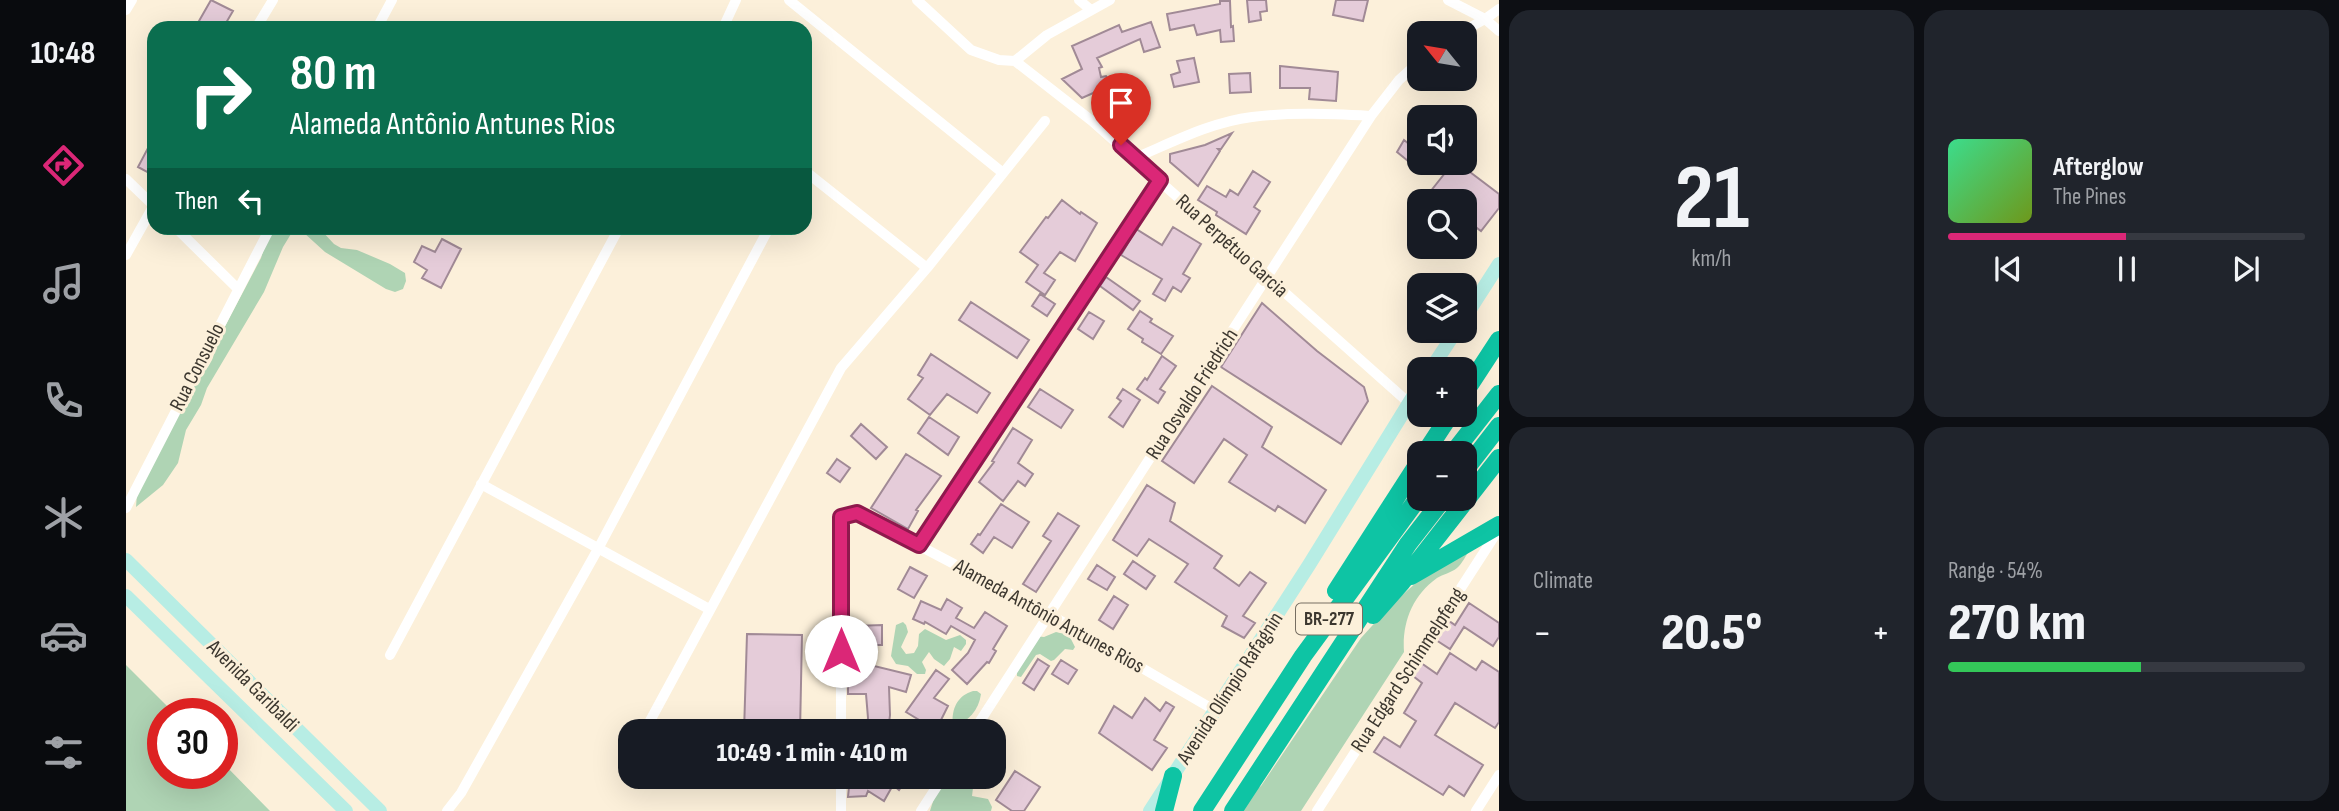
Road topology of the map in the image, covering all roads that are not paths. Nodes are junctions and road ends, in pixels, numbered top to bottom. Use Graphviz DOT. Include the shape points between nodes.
graph roads {
  1 [pos="132,0"];
  2 [pos="273,0"];
  3 [pos="736,0"];
  4 [pos="789,0"];
  5 [pos="917,0"];
  6 [pos="1079,0"];
  7 [pos="1110,0"];
  8 [pos="1448,0"];
  9 [pos="388,2"];
  10 [pos="1499,9"];
  11 [pos="126,10"];
  12 [pos="1091,10"];
  13 [pos="1485,19"];
  14 [pos="260,21"];
  15 [pos="380,21"];
  16 [pos="726,21"];
  17 [pos="1477,23"];
  18 [pos="1499,31"];
  19 [pos="1015,61"];
  20 [pos="1407,73"];
  21 [pos="1371,116"];
  22 [pos="1045,121"];
  23 [pos="1135,158"];
  24 [pos="1003,173"];
  25 [pos="812,177"];
  26 [pos="126,178"];
  27 [pos="1160,180"];
  28 [pos="147,198"];
  29 [pos="147,218"];
  30 [pos="183,235"];
  31 [pos="266,235"];
  32 [pos="615,235"];
  33 [pos="765,235"];
  34 [pos="126,255"];
  35 [pos="1499,264"];
  36 [pos="928,268"];
  37 [pos="1268,278"];
  38 [pos="237,288"];
  39 [pos="1477,298"];
  40 [pos="1499,340"];
  41 [pos="1477,374"];
  42 [pos="1499,394"];
  43 [pos="1407,401"];
  44 [pos="1407,406"];
  45 [pos="1499,426"];
  46 [pos="1462,441"];
  47 [pos="1477,454"];
  48 [pos="1499,458"];
  49 [pos="1407,481"];
  50 [pos="481,484"];
  51 [pos="126,508"];
  52 [pos="1408,511"];
  53 [pos="1434,511"];
  54 [pos="1499,527"];
  55 [pos="919,545"];
  56 [pos="598,549"];
  57 [pos="126,560"];
  58 [pos="1402,582"];
  59 [pos="126,596"];
  60 [pos="709,609"];
  61 [pos="1049,614"];
  62 [pos="390,655"];
  63 [pos="1303,656"];
  64 [pos="1334,659"];
  65 [pos="1216,711"];
  66 [pos="651,719"];
  67 [pos="841,719"];
  68 [pos="981,719"];
  69 [pos="336,769"];
  70 [pos="1499,775"];
  71 [pos="1173,776"];
  72 [pos="319,785"];
  73 [pos="841,789"];
  74 [pos="935,789"];
  75 [pos="346,811"];
  76 [pos="380,811"];
  77 [pos="447,811"];
  78 [pos="841,811"];
  79 [pos="921,811"];
  80 [pos="1150,811"];
  81 [pos="1164,811"];
  82 [pos="1202,811"];
  83 [pos="1233,811"];
  84 [pos="1317,811"];
  85 [pos="1476,811"];
  1 -- 11 [label="street"];
  2 -- 14 [label="street"];
  3 -- 16 [label="street"];
  4 -- 24 [label="street"];
  5 -- 19 [label="street, Rua Perpétuo Garcia" via="971,50"];
  6 -- 12 [label="street"];
  7 -- 12 [label="street"];
  8 -- 13 [label="street"];
  9 -- 15 [label="street"];
  10 -- 13 [label="street"];
  12 -- 19 [label="street"];
  13 -- 17 [label="street"];
  13 -- 18 [label="street"];
  19 -- 23 [label="street, Rua Perpétuo Garcia"];
  20 -- 21 [label="street, Rua Osvaldo Friedrich"];
  21 -- 23 [label="street" via="1303,113 1250,117 1205,128"];
  21 -- 37 [label="street, Rua Osvaldo Friedrich"];
  22 -- 24 [label="street"];
  23 -- 27 [label="street, Rua Perpétuo Garcia"];
  24 -- 36 [label="street"];
  25 -- 36 [label="street"];
  26 -- 28 [label="street"];
  27 -- 37 [label="street, Rua Perpétuo Garcia"];
  27 -- 55 [label="street"];
  29 -- 34 [label="street"];
  30 -- 38 [label="street"];
  31 -- 38 [label="street, Rua Consuelo"];
  32 -- 50 [label="street"];
  33 -- 56 [label="street"];
  35 -- 39 [label="main road"];
  36 -- 60 [label="street" via="841,368"];
  37 -- 43 [label="street, Rua Perpétuo Garcia"];
  37 -- 61 [label="street, Rua Osvaldo Friedrich"];
  38 -- 51 [label="street, Rua Consuelo"];
  40 -- 41 [label="highway"];
  42 -- 46 [label="highway"];
  44 -- 65 [label="main road, Avenida Olímpio Rafagnin"];
  45 -- 47 [label="highway"];
  48 -- 58 [label="highway"];
  49 -- 63 [label="highway" via="1327,605"];
  50 -- 56 [label="street"];
  50 -- 62 [label="street"];
  52 -- 63 [label="highway, BR-277"];
  53 -- 64 [label="highway, BR-277"];
  54 -- 58 [label="highway"];
  54 -- 84 [label="street, Rua Edgard Schimmelpfeng"];
  55 -- 61 [label="street, Alameda Antônio Antunes Rios"];
  55 -- 67 [label="street, Alameda Antônio Antunes Rios" via="857,513 841,517"];
  56 -- 60 [label="street"];
  56 -- 77 [label="street"];
  57 -- 69 [label="main road, Avenida Garibaldi"];
  58 -- 64 [label="highway"];
  59 -- 72 [label="main road, Avenida Garibaldi"];
  60 -- 66 [label="street"];
  61 -- 65 [label="street, Alameda Antônio Antunes Rios"];
  61 -- 68 [label="street, Rua Osvaldo Friedrich"];
  63 -- 82 [label="highway, BR-277"];
  64 -- 83 [label="highway, BR-277"];
  65 -- 71 [label="main road, Avenida Olímpio Rafagnin"];
  69 -- 72 [label="main road"];
  69 -- 76 [label="main road, Avenida Garibaldi"];
  70 -- 85 [label="street"];
  71 -- 80 [label="main road, Avenida Olímpio Rafagnin"];
  71 -- 81 [label="highway"];
  72 -- 75 [label="main road, Avenida Garibaldi"];
  73 -- 78 [label="street"];
  74 -- 79 [label="street"];
}
